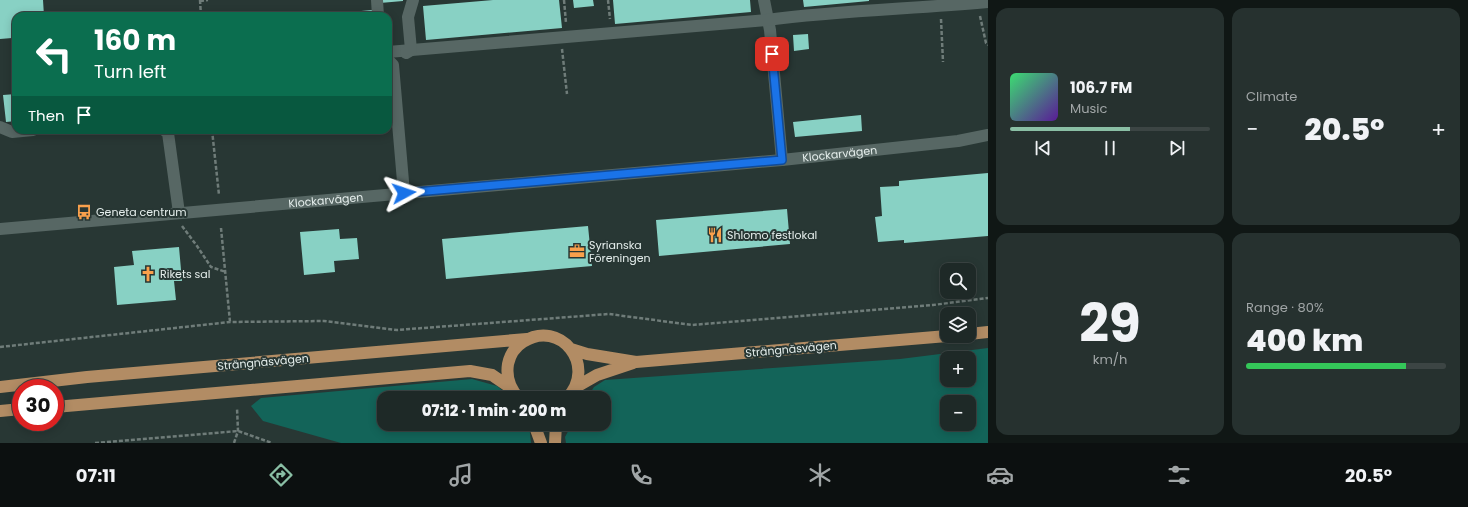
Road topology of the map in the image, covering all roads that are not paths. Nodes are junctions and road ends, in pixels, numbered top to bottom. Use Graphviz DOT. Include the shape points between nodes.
graph roads {
  1 [pos="377,0"];
  2 [pos="413,0"];
  3 [pos="764,0"];
  4 [pos="984,2"];
  5 [pos="378,12"];
  6 [pos="767,20"];
  7 [pos="411,50"];
  8 [pos="392,52"];
  9 [pos="392,62"];
  10 [pos="392,82"];
  11 [pos="0,127"];
  12 [pos="12,132"];
  13 [pos="987,133"];
  14 [pos="168,134"];
  15 [pos="782,160"];
  16 [pos="404,193"];
  17 [pos="179,213"];
  18 [pos="0,229"];
  19 [pos="988,332"];
  20 [pos="976,333"];
  21 [pos="940,337"];
  22 [pos="527,339"];
  23 [pos="571,349"];
  24 [pos="636,362"];
  25 [pos="0,387"];
  26 [pos="576,387"];
  27 [pos="511,388"];
  28 [pos="513,391"];
  29 [pos="573,391"];
  30 [pos="64,406"];
  31 [pos="12,410"];
  32 [pos="0,411"];
  33 [pos="537,431"];
  34 [pos="556,431"];
  35 [pos="541,443"];
  36 [pos="555,443"];
  1 -- 5 [label="street"];
  2 -- 7 [label="street" via="408,17"];
  3 -- 6 [label="street"];
  4 -- 6 [label="street"];
  6 -- 7 [label="street"];
  6 -- 15 [label="street"];
  7 -- 8 [label="street"];
  7 -- 9 [label="street"];
  10 -- 16 [label="street"];
  11 -- 12 [label="street"];
  13 -- 15 [label="street, Klockarvägen" via="958,141"];
  14 -- 17 [label="street"];
  15 -- 16 [label="street, Klockarvägen"];
  16 -- 17 [label="street, Klockarvägen"];
  17 -- 18 [label="street, Klockarvägen"];
  19 -- 20 [label="main road"];
  21 -- 24 [label="main road, Strängnäsvägen"];
  22 -- 23 [label="main road, Strängnäsvägen" via="542,335 553,337 566,343"];
  22 -- 25 [label="main road, Strängnäsvägen" via="87,377"];
  22 -- 27 [label="main road" via="515,349 508,362 507,375"];
  23 -- 24 [label="main road, Strängnäsvägen"];
  23 -- 26 [label="main road" via="579,365"];
  24 -- 26 [label="main road, Strängnäsvägen" via="597,375"];
  26 -- 29 [label="main road"];
  27 -- 28 [label="main road"];
  27 -- 30 [label="main road" via="492,375 470,371"];
  31 -- 32 [label="main road"];
  33 -- 35 [label="main road"];
  34 -- 36 [label="main road"];
}
